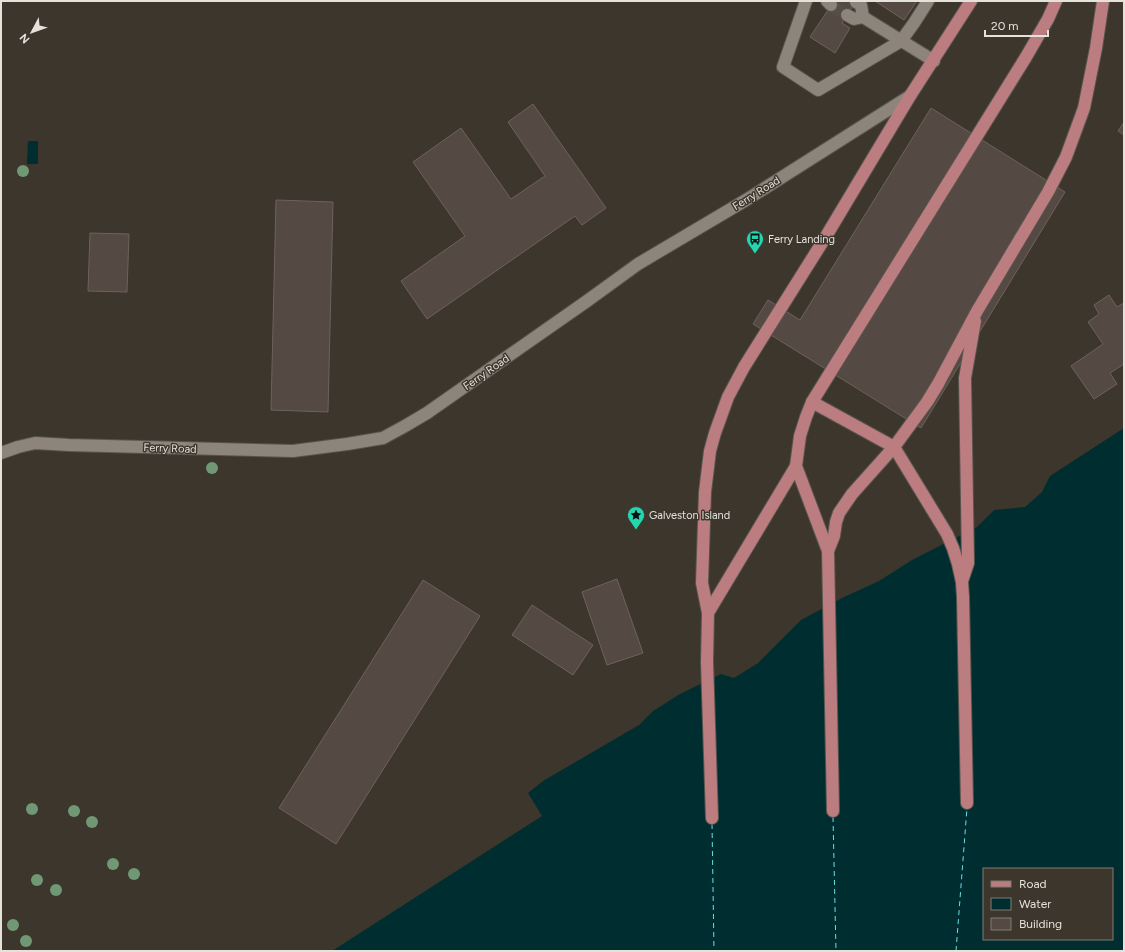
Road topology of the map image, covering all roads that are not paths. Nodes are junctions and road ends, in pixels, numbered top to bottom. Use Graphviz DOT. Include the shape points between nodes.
graph roads {
  1 [pos="806,1"];
  2 [pos="928,1"];
  3 [pos="971,1"];
  4 [pos="1056,1"];
  5 [pos="1103,1"];
  6 [pos="856,2"];
  7 [pos="847,15"];
  8 [pos="863,17"];
  9 [pos="901,41"];
  10 [pos="934,61"];
  11 [pos="910,96"];
  12 [pos="977,310"];
  13 [pos="812,402"];
  14 [pos="894,447"];
  15 [pos="1,453"];
  16 [pos="796,466"];
  17 [pos="828,551"];
  18 [pos="962,582"];
  19 [pos="708,613"];
  20 [pos="967,803"];
  21 [pos="833,810"];
  22 [pos="712,818"];
  1 -- 9 [label="lane" via="783,67 818,90"];
  2 -- 9 [label="lane"];
  3 -- 10 [label="main road"];
  4 -- 13 [label="main road" via="1026,57"];
  5 -- 12 [label="main road" via="1084,108 1066,157 1048,192"];
  6 -- 8 [label="lane" via="861,5"];
  7 -- 8 [label="lane" via="854,19"];
  8 -- 9 [label="lane"];
  9 -- 10 [label="lane"];
  10 -- 11 [label="main road"];
  11 -- 15 [label="lane, Ferry Road" via="746,200 638,264 427,413 383,438 293,451 35,443"];
  11 -- 19 [label="main road" via="736,381 722,412 714,433 707,470 702,583"];
  12 -- 14 [label="main road" via="938,384"];
  12 -- 18 [label="main road" via="966,378 968,563"];
  13 -- 14 [label="main road"];
  13 -- 16 [label="main road" via="800,436"];
  14 -- 17 [label="main road" via="844,504"];
  14 -- 18 [label="main road" via="947,534"];
  16 -- 17 [label="main road"];
  16 -- 19 [label="main road"];
  17 -- 21 [label="main road"];
  18 -- 20 [label="main road"];
  19 -- 22 [label="main road"];
}
